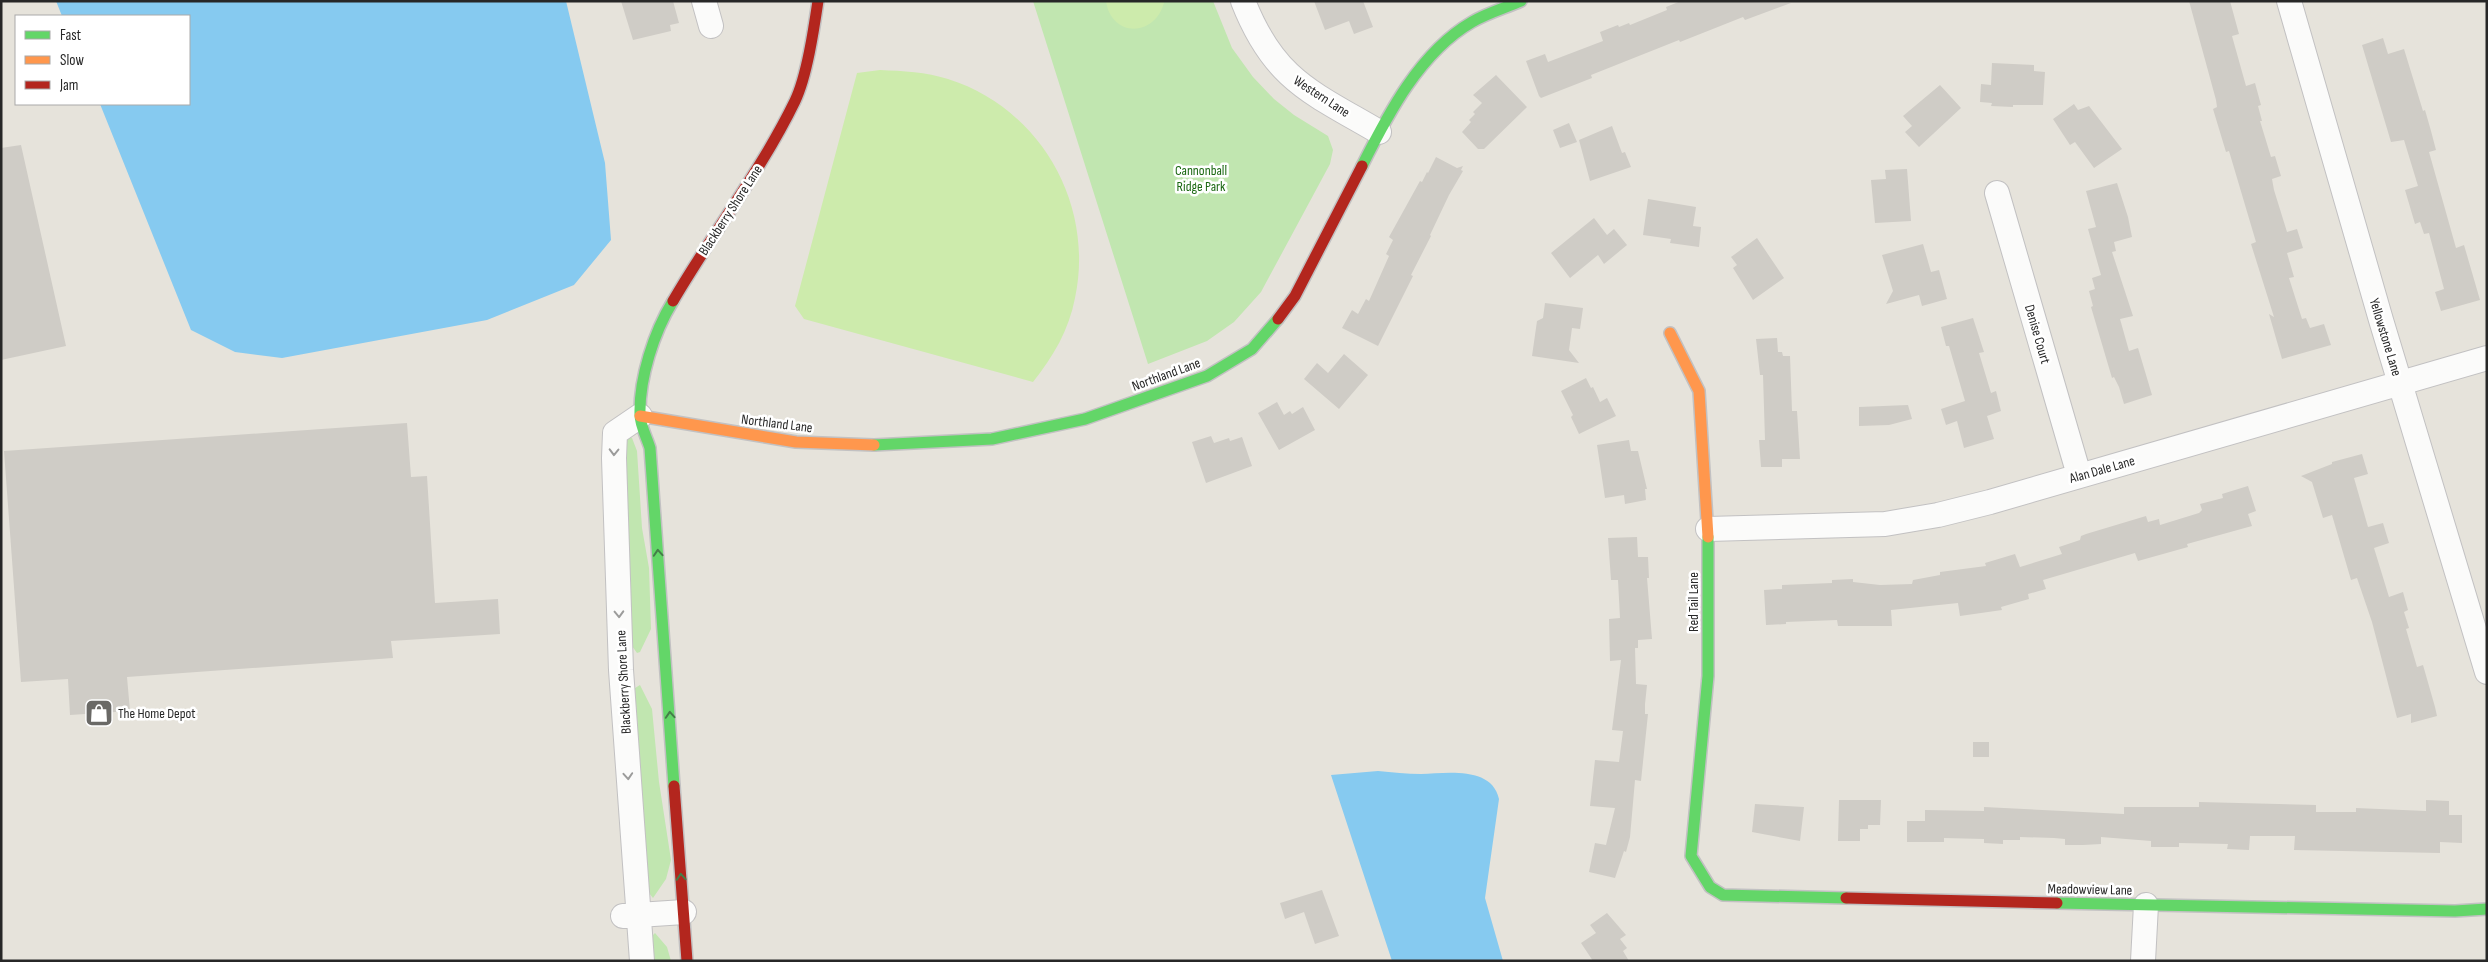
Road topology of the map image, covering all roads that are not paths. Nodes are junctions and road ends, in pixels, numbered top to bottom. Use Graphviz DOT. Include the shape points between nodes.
graph roads {
  1 [pos="704,1"];
  2 [pos="818,1"];
  3 [pos="1243,1"];
  4 [pos="1521,1"];
  5 [pos="2289,1"];
  6 [pos="711,26"];
  7 [pos="1379,132"];
  8 [pos="1997,193"];
  9 [pos="1670,333"];
  10 [pos="2487,358"];
  11 [pos="2400,383"];
  12 [pos="640,416"];
  13 [pos="2079,475"];
  14 [pos="1708,528"];
  15 [pos="2487,672"];
  16 [pos="1701,875"];
  17 [pos="2146,905"];
  18 [pos="2487,909"];
  19 [pos="684,912"];
  20 [pos="629,916"];
  21 [pos="642,961"];
  22 [pos="688,961"];
  23 [pos="2143,961"];
  1 -- 6 [label="street"];
  2 -- 12 [label="street, Blackberry Shore Lane" via="796,98 756,170 663,318 646,367"];
  3 -- 7 [label="street, Western Lane" via="1254,30 1273,58 1297,83"];
  4 -- 7 [label="street, Northland Lane" via="1472,22 1443,44 1418,70"];
  5 -- 11 [label="street, Yellowstone Lane"];
  7 -- 12 [label="street, Northland Lane" via="1295,296 1252,350 1207,376 1085,419 992,439 887,446 796,442"];
  8 -- 13 [label="street, Denise Court"];
  9 -- 14 [label="street, Red Tail Lane" via="1699,391"];
  10 -- 11 [label="street, Alan Dale Lane"];
  11 -- 13 [label="street, Alan Dale Lane"];
  11 -- 15 [label="street, Yellowstone Lane"];
  19 -- 12 [label="street, Blackberry Shore Lane, one-way" via="650,448"];
  12 -- 20 [label="street, Blackberry Shore Lane, one-way" via="615,433 614,458"];
  13 -- 14 [label="street, Alan Dale Lane" via="1984,504 1885,524"];
  14 -- 16 [label="street, Red Tail Lane" via="1708,676 1691,850"];
  16 -- 17 [label="street, Meadowview Lane" via="1710,888 1722,895"];
  17 -- 18 [label="street, Meadowview Lane"];
  17 -- 23 [label="street"];
  19 -- 20 [label="street"];
  19 -- 22 [label="street, Blackberry Shore Lane"];
  20 -- 21 [label="street, Blackberry Shore Lane"];
}
